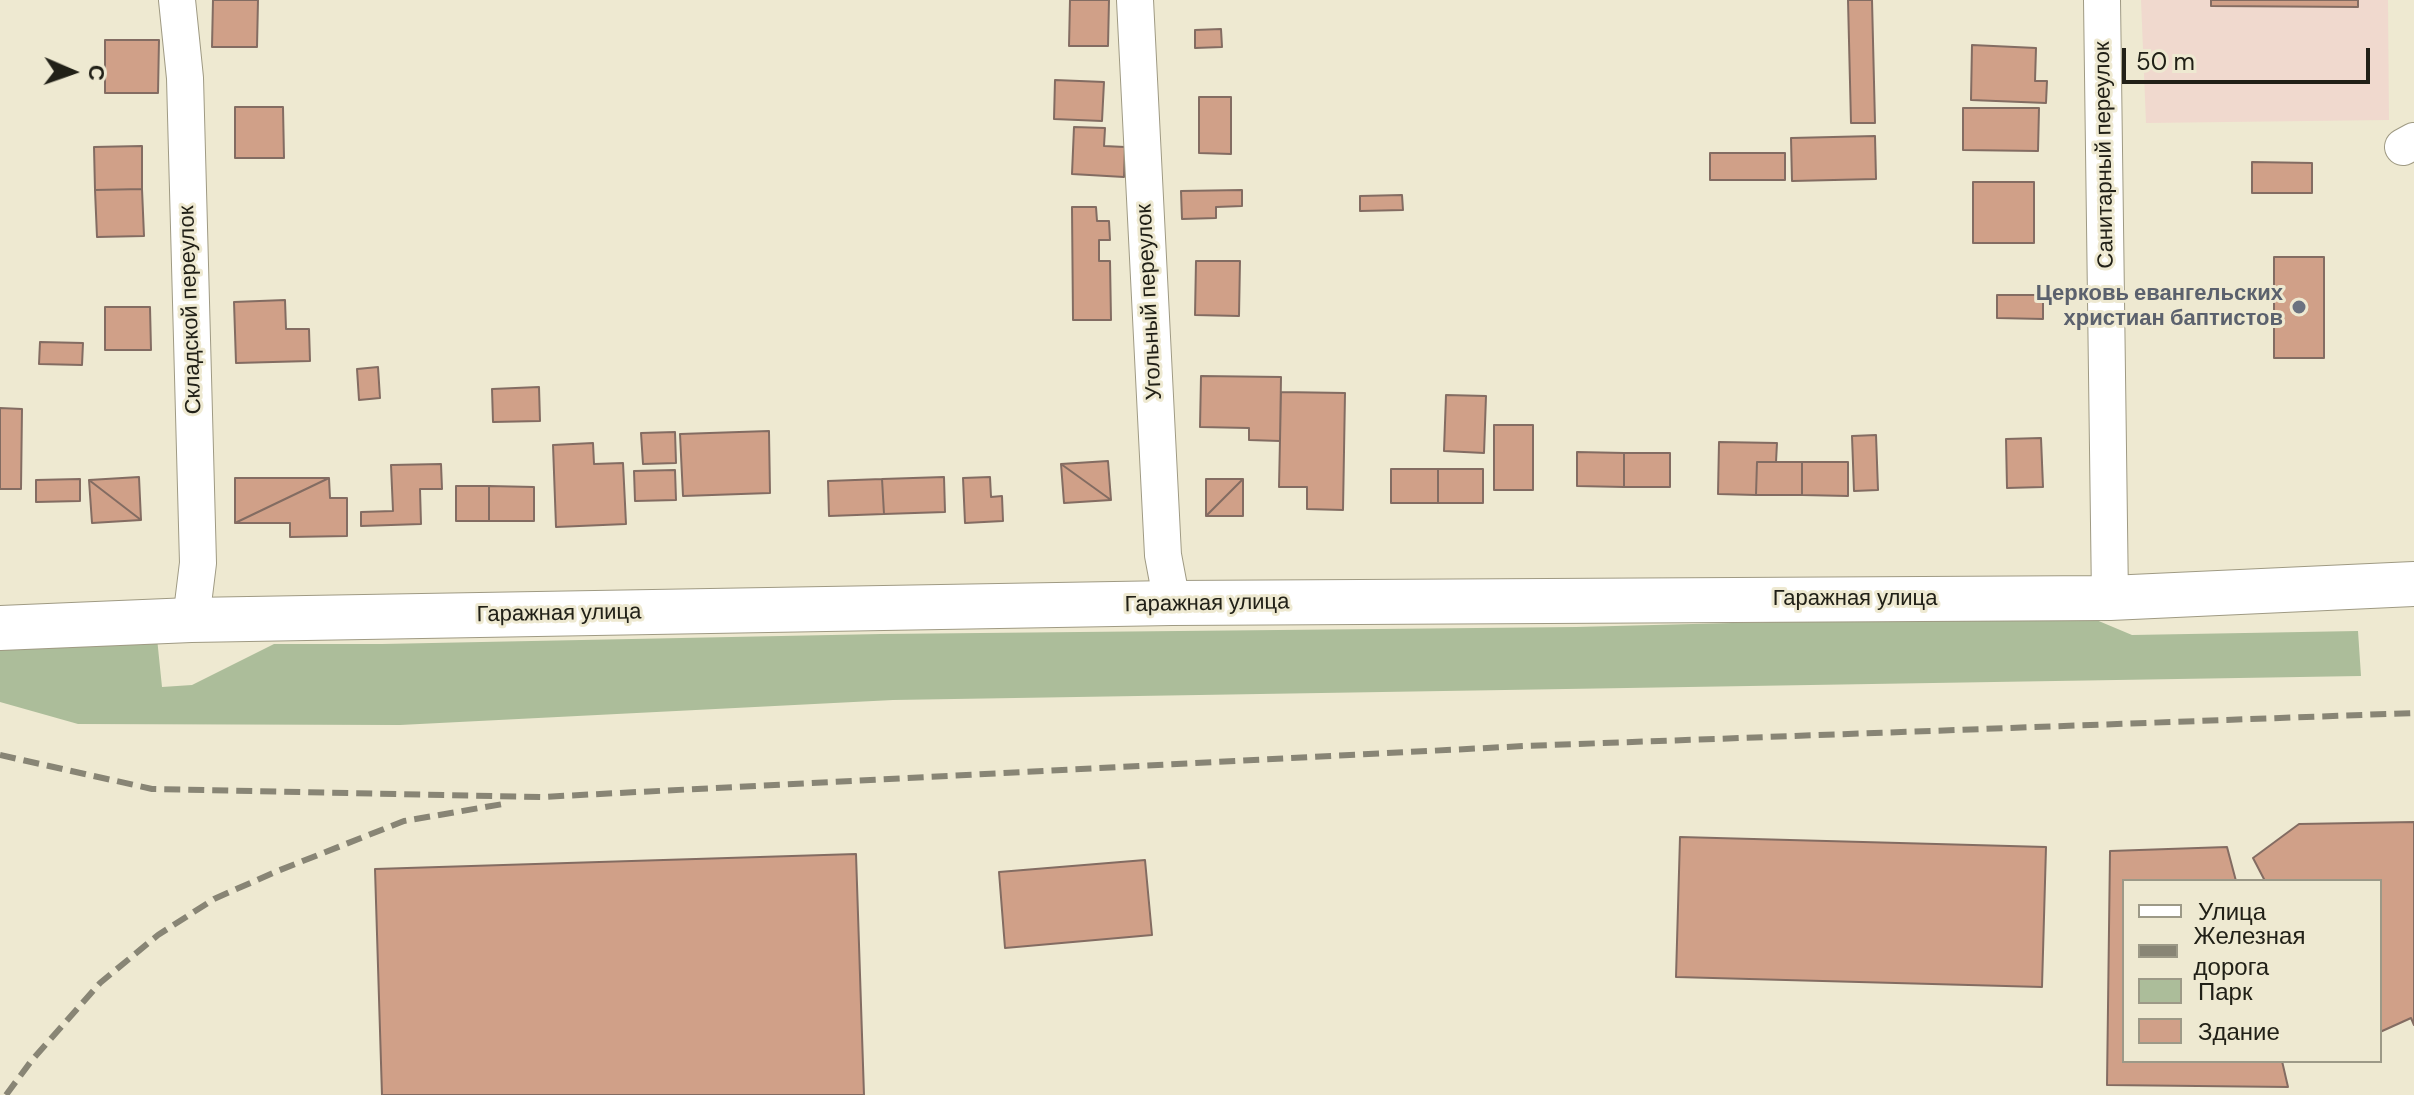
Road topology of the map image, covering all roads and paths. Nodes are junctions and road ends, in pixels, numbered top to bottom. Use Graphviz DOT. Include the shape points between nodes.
graph roads {
  1 [pos="177,0"];
  2 [pos="1135,0"];
  3 [pos="2102,0"];
  4 [pos="2414,584"];
  5 [pos="2110,598"];
  6 [pos="1172,603"];
  7 [pos="191,620"];
  8 [pos="0,628"];
  1 -- 7 [label="street, Складской переулок" via="185,93 198,563"];
  2 -- 6 [label="street, Угольный переулок" via="1163,555"];
  3 -- 5 [label="street, Санитарный переулок"];
  4 -- 5 [label="street, Гаражная улица"];
  5 -- 6 [label="street, Гаражная улица"];
  6 -- 7 [label="street, Гаражная улица"];
  7 -- 8 [label="street, Гаражная улица"];
}
